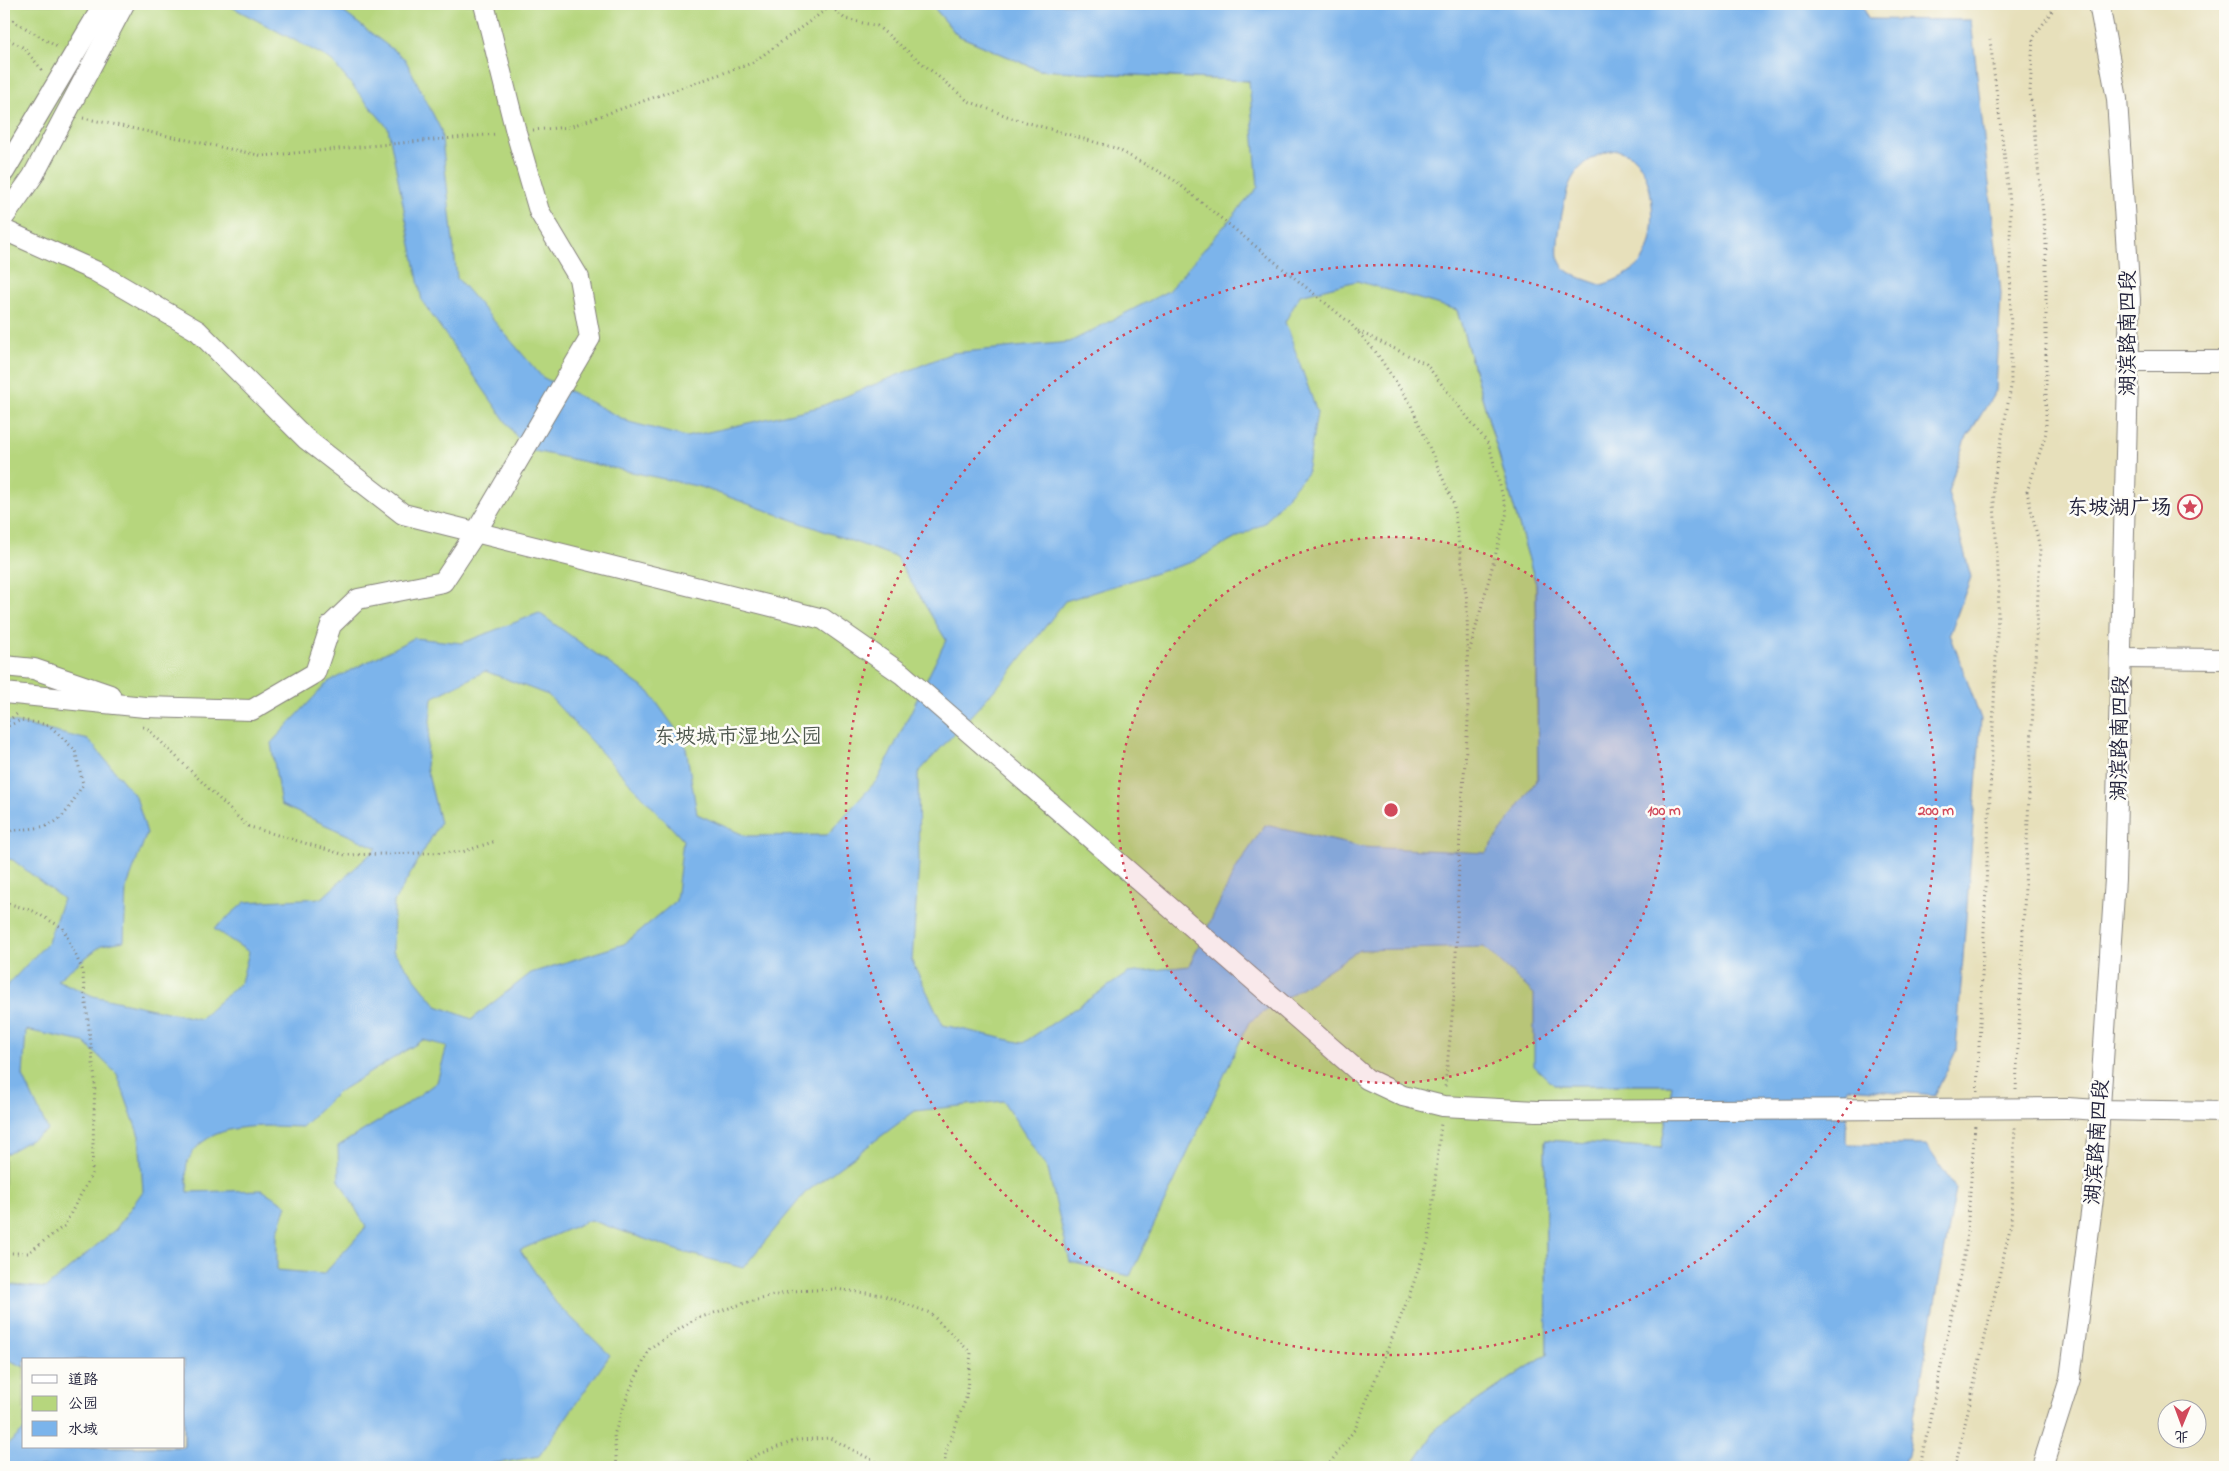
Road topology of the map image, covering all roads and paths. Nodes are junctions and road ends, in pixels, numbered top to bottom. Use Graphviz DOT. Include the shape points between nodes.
graph roads {
  1 [pos="104,4"];
  2 [pos="124,4"];
  3 [pos="484,4"];
  4 [pos="2057,4"];
  5 [pos="2099,4"];
  6 [pos="829,5"];
  7 [pos="4,15"];
  8 [pos="4,37"];
  9 [pos="1990,40"];
  10 [pos="72,56"];
  11 [pos="56,84"];
  12 [pos="66,114"];
  13 [pos="516,132"];
  14 [pos="4,172"];
  15 [pos="4,217"];
  16 [pos="4,230"];
  17 [pos="1356,330"];
  18 [pos="2128,361"];
  19 [pos="2225,361"];
  20 [pos="476,532"];
  21 [pos="2121,658"];
  22 [pos="1468,659"];
  23 [pos="2225,659"];
  24 [pos="4,666"];
  25 [pos="4,693"];
  26 [pos="26,710"];
  27 [pos="142,716"];
  28 [pos="4,724"];
  29 [pos="4,728"];
  30 [pos="4,829"];
  31 [pos="496,842"];
  32 [pos="4,902"];
  33 [pos="1977,1094"];
  34 [pos="2016,1094"];
  35 [pos="1443,1106"];
  36 [pos="2099,1110"];
  37 [pos="2225,1112"];
  38 [pos="1975,1122"];
  39 [pos="2015,1124"];
  40 [pos="4,1253"];
  41 [pos="617,1467"];
  42 [pos="737,1467"];
  43 [pos="878,1467"];
  44 [pos="944,1467"];
  45 [pos="1327,1467"];
  46 [pos="1920,1467"];
  47 [pos="1955,1467"];
  48 [pos="2042,1467"];
  1 -- 10 [label="street"];
  2 -- 12 [label="street"];
  3 -- 13 [label="street"];
  4 -- 34 [label="path" via="2033,38 2030,92 2046,241 2046,433 2027,492 2040,548"];
  5 -- 18 [label="street, 湖滨路南四段" via="2117,99 2130,300"];
  6 -- 13 [label="path" via="752,63 569,127"];
  6 -- 17 [label="path" via="845,18 877,26 968,101 1012,118 1115,148 1174,180"];
  7 -- 10 [label="path"];
  8 -- 11 [label="path" via="24,48"];
  9 -- 33 [label="path" via="2010,202 2011,387 1993,485 1999,588"];
  10 -- 11 [label="street"];
  11 -- 14 [label="street"];
  12 -- 13 [label="path" via="263,156"];
  12 -- 15 [label="street" via="33,176"];
  13 -- 20 [label="street" via="539,211 579,278 590,338"];
  16 -- 20 [label="street" via="95,271 198,330 306,439 403,514"];
  17 -- 22 [label="path" via="1375,351 1410,403 1453,502 1467,601"];
  17 -- 22 [label="path" via="1426,364 1489,445 1507,512"];
  18 -- 19 [label="street"];
  18 -- 21 [label="street, 湖滨路南四段"];
  20 -- 27 [label="street" via="443,582 358,599 331,625 315,673 252,710"];
  20 -- 35 [label="street" via="823,619 902,674 1367,1079 1403,1096"];
  21 -- 23 [label="street"];
  21 -- 36 [label="street, 湖滨路南四段" via="2115,879"];
  22 -- 35 [label="path" via="1468,723 1460,828 1455,987"];
  24 -- 27 [label="street" via="34,669"];
  25 -- 27 [label="street"];
  26 -- 28 [label="path"];
  27 -- 31 [label="path" via="148,729 247,826 345,855 462,852"];
  29 -- 30 [label="path" via="21,720 49,725 75,750 84,784 69,811 51,826"];
  32 -- 40 [label="path" via="34,911 63,928 82,969 95,1081 92,1174 64,1226 28,1253"];
  35 -- 36 [label="street, bridge" via="1536,1111"];
  35 -- 45 [label="path" via="1429,1239 1355,1429"];
  36 -- 37 [label="street"];
  36 -- 48 [label="street, 湖滨路南四段" via="2095,1182 2070,1379"];
  38 -- 46 [label="path" via="1966,1246"];
  39 -- 47 [label="path" via="2011,1224"];
  41 -- 44 [label="path" via="614,1434 628,1394 650,1348 696,1319 745,1303 794,1291 835,1289 882,1295 930,1313 971,1352 966,1398 946,1452"];
  42 -- 43 [label="path" via="759,1454 797,1440 830,1438 876,1462"];
}
